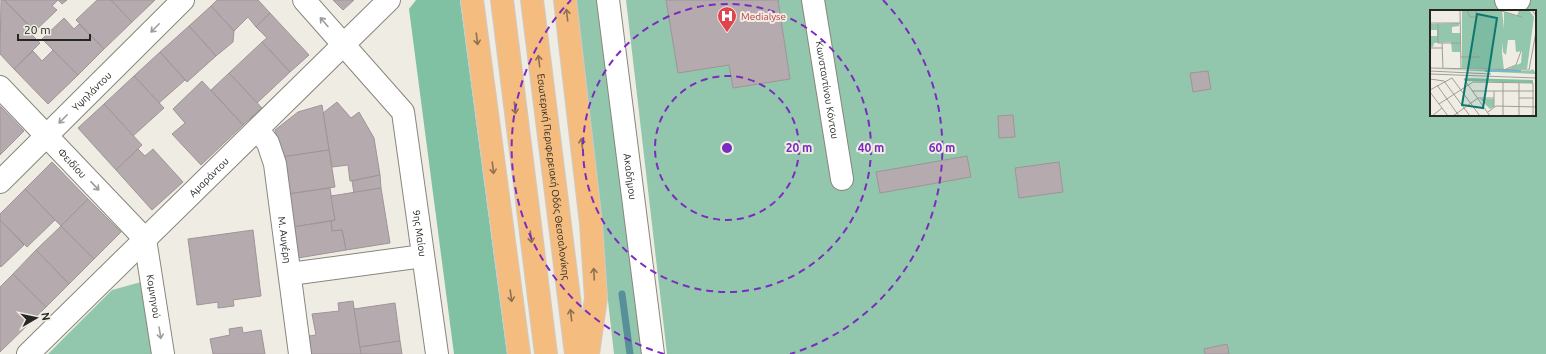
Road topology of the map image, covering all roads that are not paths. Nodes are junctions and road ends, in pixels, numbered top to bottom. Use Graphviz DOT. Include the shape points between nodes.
graph roads {
  1 [pos="183,0"];
  2 [pos="304,0"];
  3 [pos="389,0"];
  4 [pos="472,0"];
  5 [pos="502,0"];
  6 [pos="532,0"];
  7 [pos="565,0"];
  8 [pos="608,0"];
  9 [pos="813,0"];
  10 [pos="343,45"];
  11 [pos="0,87"];
  12 [pos="258,130"];
  13 [pos="47,135"];
  14 [pos="842,179"];
  15 [pos="0,182"];
  16 [pos="145,239"];
  17 [pos="423,256"];
  18 [pos="290,274"];
  19 [pos="29,353"];
  20 [pos="163,354"];
  21 [pos="300,354"];
  22 [pos="437,354"];
  23 [pos="519,354"];
  24 [pos="546,354"];
  25 [pos="576,354"];
  26 [pos="588,354"];
  27 [pos="653,354"];
  1 -- 13 [label="street, Υψηλάντου, one-way"];
  10 -- 2 [label="street, one-way"];
  3 -- 10 [label="street, Αμαράντου"];
  4 -- 23 [label="highway, one-way"];
  5 -- 24 [label="highway, one-way"];
  25 -- 6 [label="highway, Εσωτερική Περιφερειακή Οδός Θεσσαλονίκης, one-way"];
  26 -- 7 [label="highway, one-way" via="596,298 591,224"];
  8 -- 27 [label="street, Ακαδήμου"];
  9 -- 14 [label="street, Κωνσταντίνου Κόντου"];
  10 -- 12 [label="street, Αμαράντου"];
  10 -- 17 [label="street, 9ης Μαίου" via="403,112"];
  11 -- 13 [label="street, Φειδίου"];
  12 -- 16 [label="street, Αμαράντου"];
  12 -- 18 [label="street, Μ. Αυγέρη" via="268,144 275,164"];
  13 -- 15 [label="street, Υψηλάντου"];
  13 -- 16 [label="street, Φειδίου, one-way"];
  16 -- 19 [label="street, Αμαράντου"];
  16 -- 20 [label="street, Κομνηνού, one-way"];
  17 -- 18 [label="street"];
  17 -- 22 [label="street, 9ης Μαίου"];
  18 -- 21 [label="street, Μ. Αυγέρη"];
}
